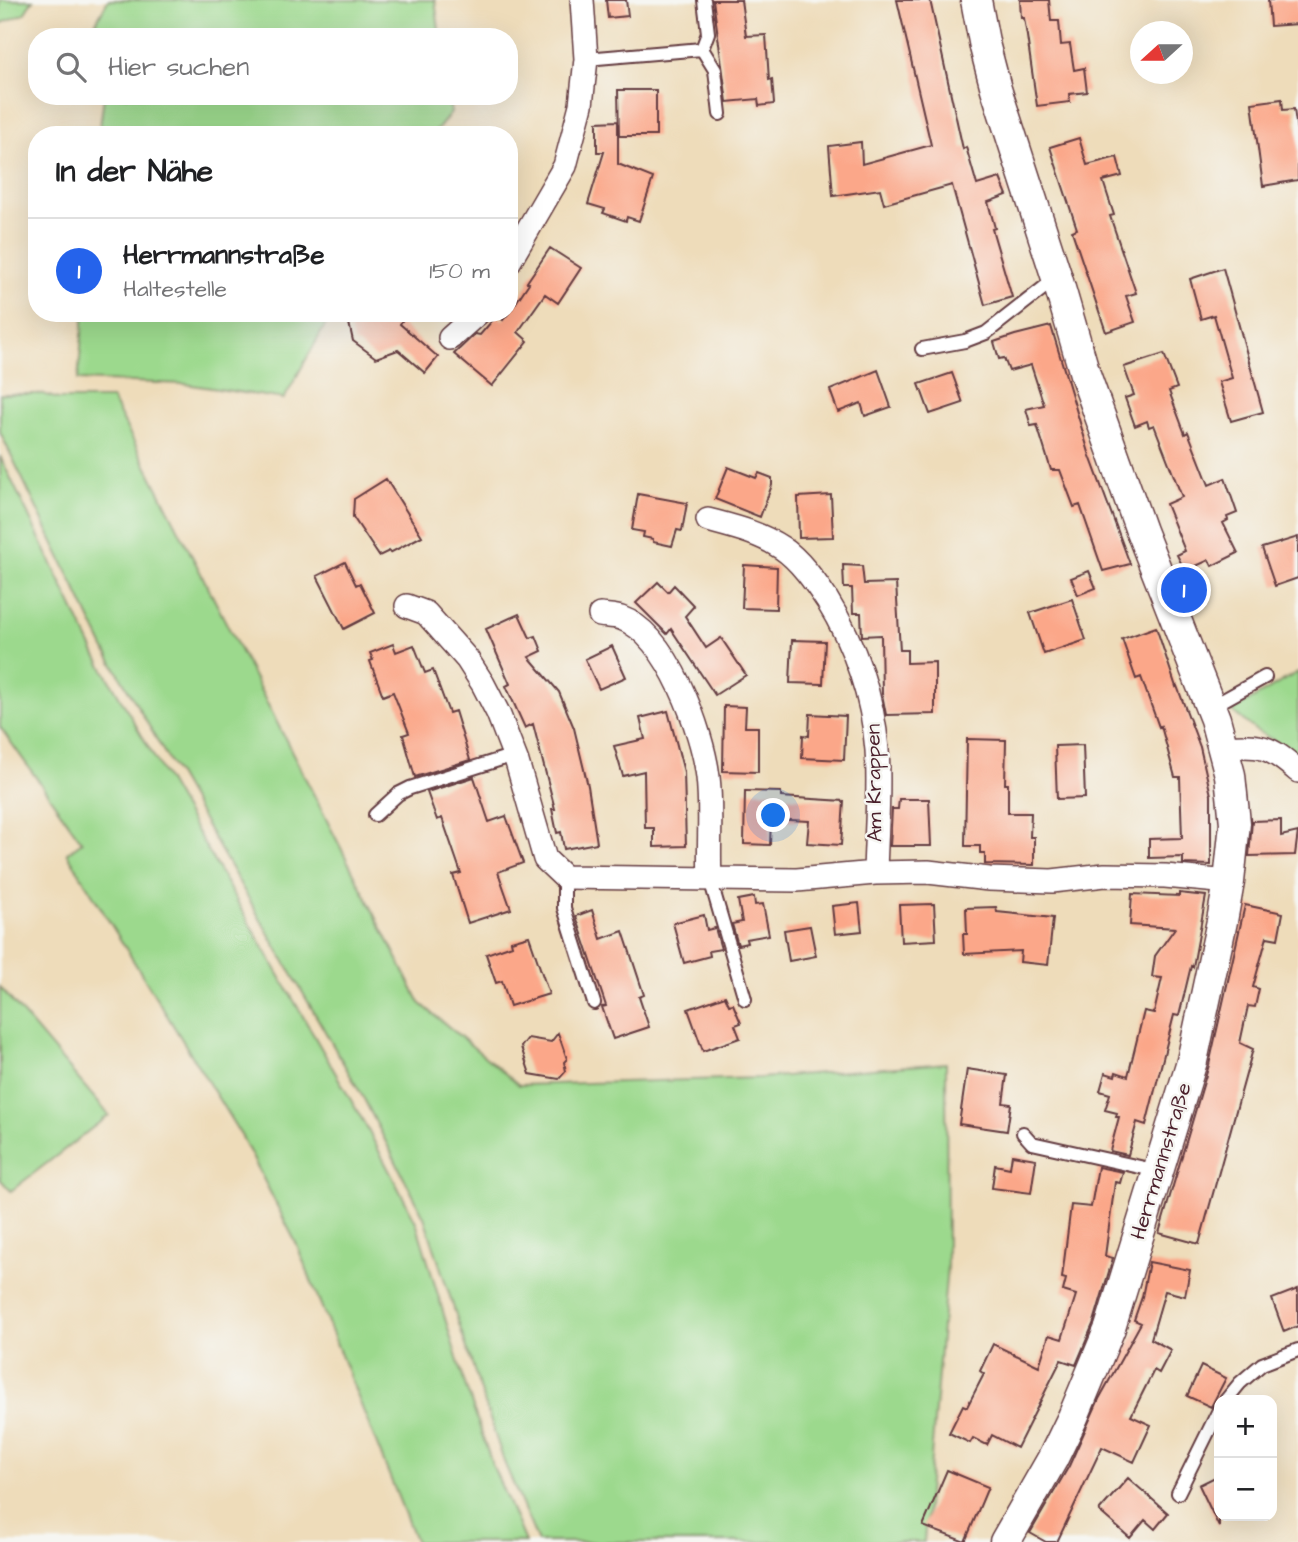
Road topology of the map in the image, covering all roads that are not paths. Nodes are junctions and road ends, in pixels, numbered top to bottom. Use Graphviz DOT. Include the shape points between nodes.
graph roads {
  1 [pos="582,0"];
  2 [pos="704,0"];
  3 [pos="976,0"];
  4 [pos="702,48"];
  5 [pos="586,59"];
  6 [pos="720,114"];
  7 [pos="518,247"];
  8 [pos="1057,278"];
  9 [pos="468,322"];
  10 [pos="450,338"];
  11 [pos="922,349"];
  12 [pos="708,520"];
  13 [pos="407,606"];
  14 [pos="600,615"];
  15 [pos="1265,677"];
  16 [pos="1212,707"];
  17 [pos="1224,747"];
  18 [pos="514,755"];
  19 [pos="1298,771"];
  20 [pos="375,815"];
  21 [pos="875,873"];
  22 [pos="564,877"];
  23 [pos="710,879"];
  24 [pos="1229,882"];
  25 [pos="744,999"];
  26 [pos="594,1003"];
  27 [pos="1023,1133"];
  28 [pos="1158,1171"];
  29 [pos="1298,1349"];
  30 [pos="1230,1395"];
  31 [pos="1214,1420"];
  32 [pos="1178,1493"];
  33 [pos="1005,1542"];
  1 -- 5 [label="street"];
  2 -- 4 [label="lane" via="708,33"];
  3 -- 8 [label="street, Herrmannstraße" via="996,89"];
  4 -- 5 [label="lane"];
  4 -- 6 [label="lane" via="715,71"];
  5 -- 7 [label="street" via="581,105 565,166"];
  8 -- 11 [label="lane" via="986,333"];
  8 -- 16 [label="street, Herrmannstraße" via="1125,488"];
  9 -- 10 [label="street"];
  12 -- 21 [label="street, Am Krappen" via="761,536 785,550 816,583 840,621 873,718 877,752"];
  13 -- 18 [label="street" via="426,613 467,659 498,713"];
  14 -- 23 [label="street" via="622,618 640,630 670,668 689,706 708,779"];
  15 -- 16 [label="lane"];
  16 -- 17 [label="street, Herrmannstraße"];
  17 -- 19 [label="street" via="1262,747 1276,752"];
  17 -- 24 [label="street, Herrmannstraße" via="1235,823"];
  18 -- 20 [label="lane" via="410,788"];
  18 -- 22 [label="street" via="545,859"];
  21 -- 23 [label="street, Am Krappen" via="797,880"];
  21 -- 24 [label="street, Am Krappen" via="1052,881 1105,874"];
  22 -- 23 [label="street, Am Krappen"];
  22 -- 26 [label="lane" via="564,908"];
  23 -- 25 [label="lane"];
  24 -- 28 [label="street, Herrmannstraße" via="1192,1061"];
  27 -- 28 [label="lane" via="1032,1143"];
  28 -- 33 [label="street, Herrmannstraße" via="1094,1369 1053,1458"];
  29 -- 30 [label="lane" via="1262,1364"];
  31 -- 32 [label="lane"];
}
